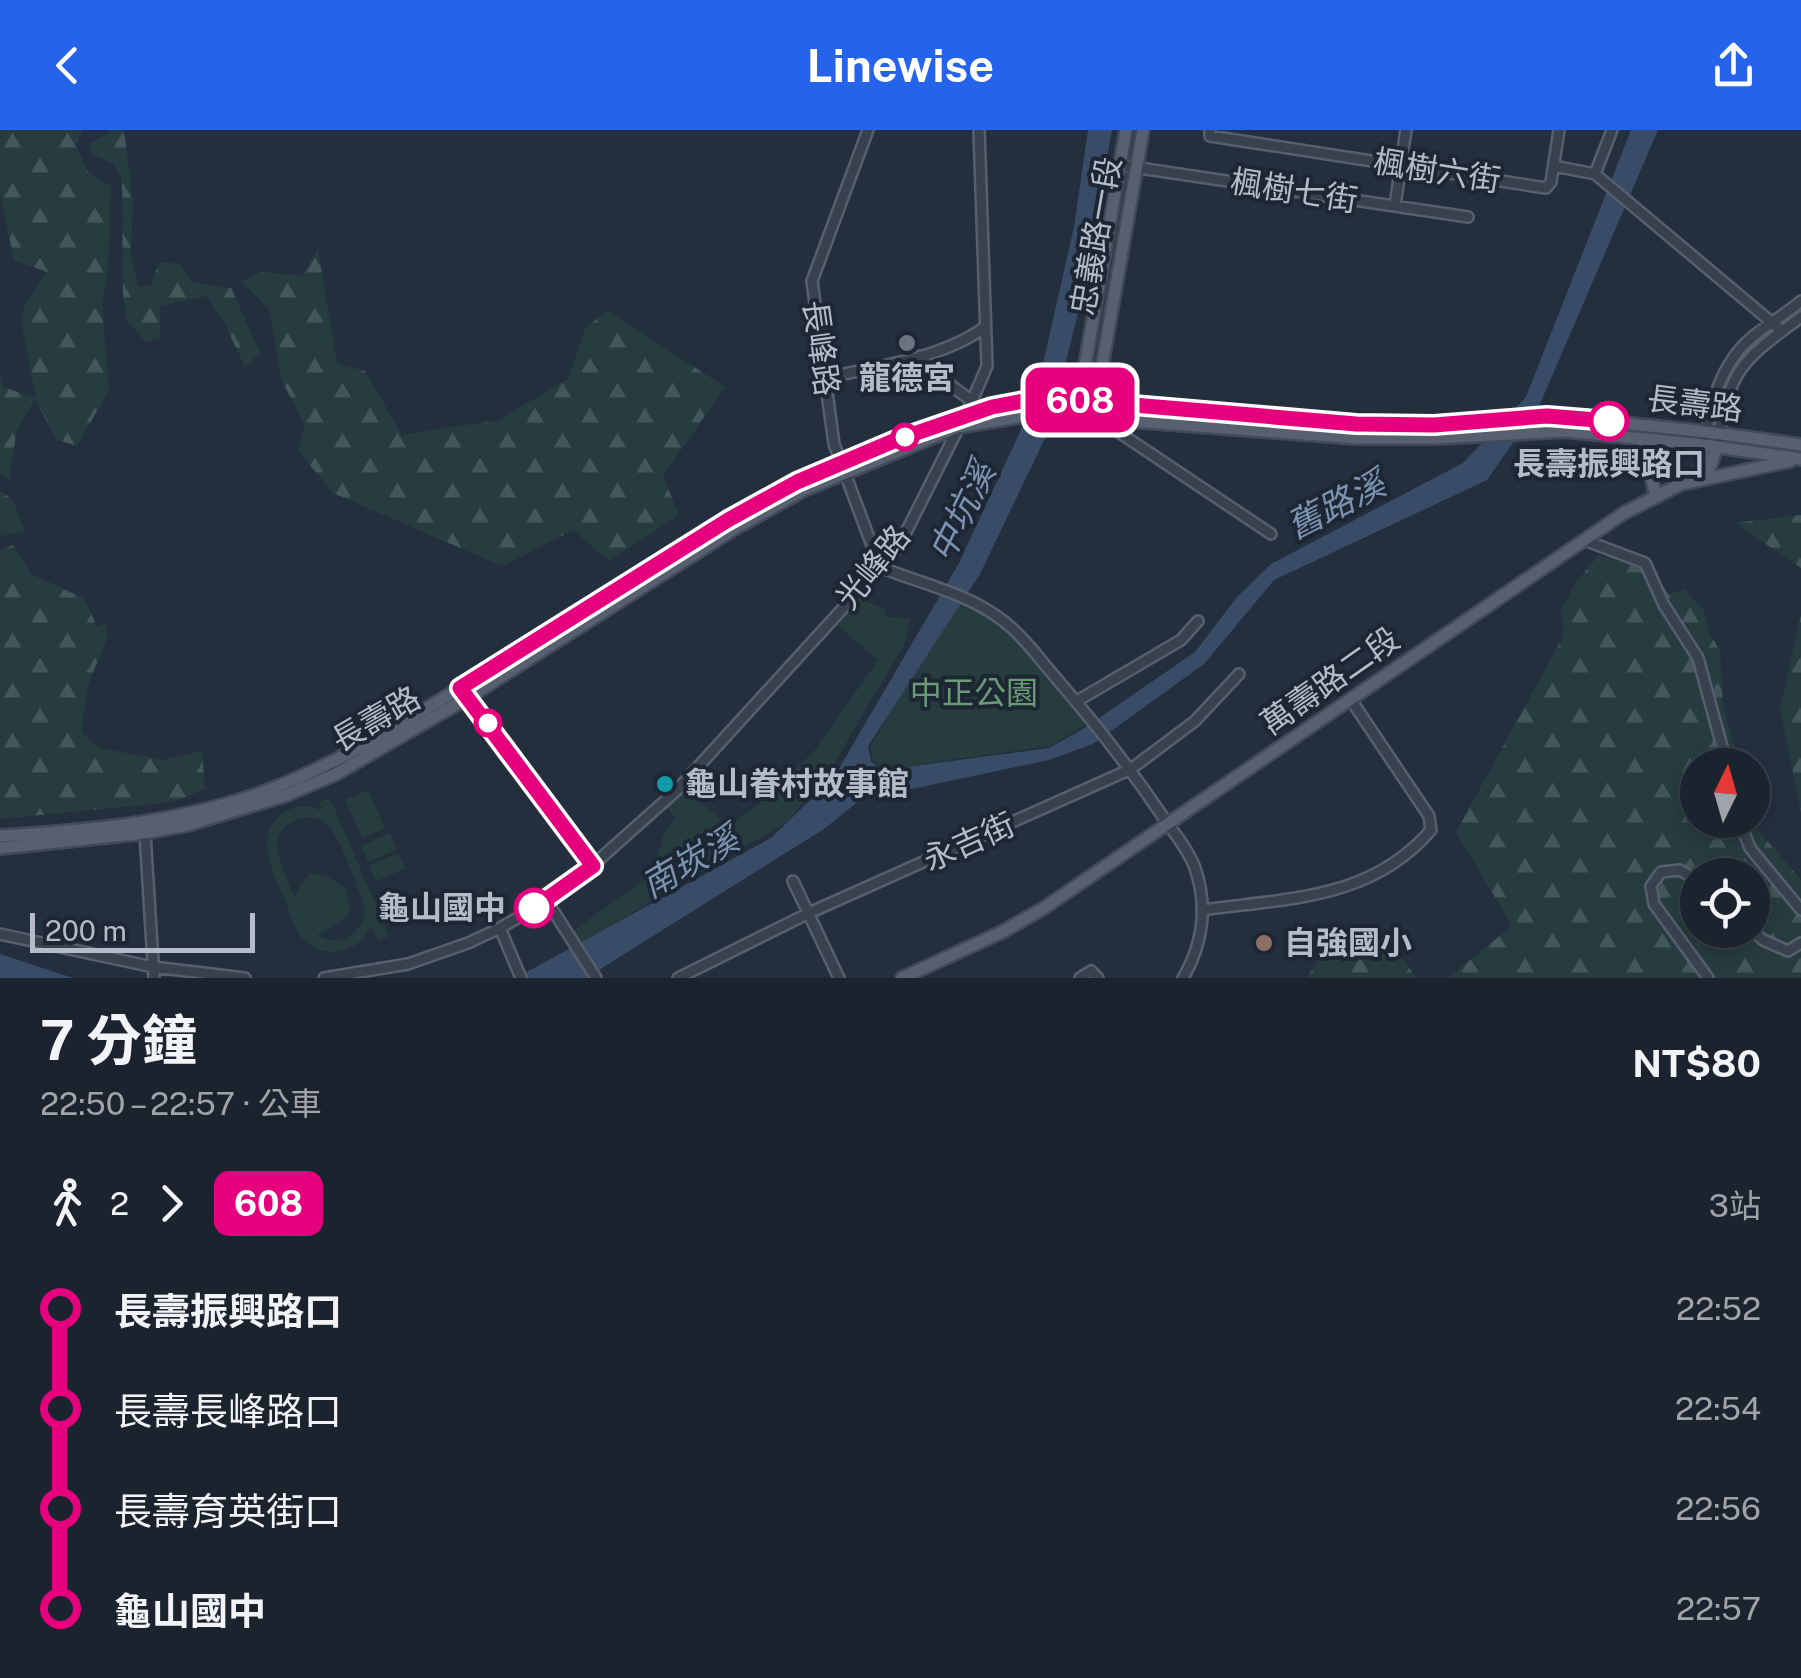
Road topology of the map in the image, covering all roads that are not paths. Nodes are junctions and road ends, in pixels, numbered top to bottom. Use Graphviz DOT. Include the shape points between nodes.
graph roads {
  1 [pos="868,130"];
  2 [pos="979,130"];
  3 [pos="1126,130"];
  4 [pos="1143,130"];
  5 [pos="1406,130"];
  6 [pos="1559,130"];
  7 [pos="1612,130"];
  8 [pos="1210,133"];
  9 [pos="1119,165"];
  10 [pos="1401,166"];
  11 [pos="1554,166"];
  12 [pos="1137,168"];
  13 [pos="1600,178"];
  14 [pos="1395,206"];
  15 [pos="1468,217"];
  16 [pos="1801,301"];
  17 [pos="1801,316"];
  18 [pos="1773,322"];
  19 [pos="985,327"];
  20 [pos="1782,331"];
  21 [pos="920,356"];
  22 [pos="826,378"];
  23 [pos="1079,400"];
  24 [pos="1095,401"];
  25 [pos="969,407"];
  26 [pos="1012,409"];
  27 [pos="1094,416"];
  28 [pos="958,427"];
  29 [pos="1436,432"];
  30 [pos="1642,439"];
  31 [pos="1712,439"];
  32 [pos="1801,456"];
  33 [pos="842,468"];
  34 [pos="1708,476"];
  35 [pos="1656,496"];
  36 [pos="1271,534"];
  37 [pos="1584,540"];
  38 [pos="880,567"];
  39 [pos="1198,620"];
  40 [pos="1239,674"];
  41 [pos="465,692"];
  42 [pos="1351,700"];
  43 [pos="1076,701"];
  44 [pos="1722,748"];
  45 [pos="1131,769"];
  46 [pos="1168,824"];
  47 [pos="145,833"];
  48 [pos="0,836"];
  49 [pos="1746,838"];
  50 [pos="0,848"];
  51 [pos="593,866"];
  52 [pos="1680,870"];
  53 [pos="793,881"];
  54 [pos="546,901"];
  55 [pos="1202,910"];
  56 [pos="1801,910"];
  57 [pos="809,913"];
  58 [pos="500,928"];
  59 [pos="0,934"];
  60 [pos="1680,940"];
  61 [pos="1770,943"];
  62 [pos="1801,943"];
  63 [pos="1686,948"];
  64 [pos="154,973"];
  65 [pos="1094,974"];
  66 [pos="245,978"];
  67 [pos="324,978"];
  68 [pos="521,978"];
  69 [pos="596,978"];
  70 [pos="678,978"];
  71 [pos="839,978"];
  72 [pos="902,978"];
  73 [pos="1080,978"];
  74 [pos="1183,978"];
  75 [pos="1708,978"];
  1 -- 22 [label="street, 長峰路" via="812,281"];
  2 -- 19 [label="street, 光峰路"];
  3 -- 9 [label="main road, 忠義路一段"];
  4 -- 12 [label="main road, 忠義路一段"];
  5 -- 10 [label="street"];
  6 -- 11 [label="street"];
  7 -- 13 [label="street"];
  8 -- 10 [label="street, 楓樹六街"];
  9 -- 12 [label="street, 楓樹七街"];
  9 -- 23 [label="main road, 忠義路一段"];
  10 -- 11 [label="street, 楓樹六街" via="1546,188"];
  10 -- 14 [label="street"];
  11 -- 13 [label="street"];
  12 -- 14 [label="street, 楓樹七街"];
  12 -- 24 [label="main road, 忠義路一段"];
  13 -- 18 [label="street"];
  14 -- 15 [label="street, 楓樹七街"];
  16 -- 18 [label="street"];
  17 -- 20 [label="street"];
  18 -- 20 [label="street"];
  18 -- 31 [label="street" via="1725,369"];
  19 -- 21 [label="street"];
  19 -- 25 [label="street, 光峰路" via="986,366"];
  20 -- 31 [label="street" via="1736,372"];
  21 -- 22 [label="street"];
  21 -- 25 [label="street"];
  22 -- 33 [label="street, 長峰路"];
  23 -- 24 [label="main road"];
  23 -- 26 [label="main road"];
  23 -- 27 [label="main road"];
  24 -- 27 [label="main road, 忠義路一段"];
  24 -- 29 [label="main road"];
  25 -- 26 [label="main road, 長壽路"];
  25 -- 28 [label="street, 光峰路"];
  25 -- 33 [label="main road, 長壽路"];
  26 -- 27 [label="main road"];
  26 -- 28 [label="main road, 長壽路"];
  27 -- 29 [label="main road" via="1356,438"];
  27 -- 36 [label="street"];
  28 -- 33 [label="main road, 長壽路"];
  28 -- 38 [label="street, 光峰路" via="898,548"];
  29 -- 30 [label="main road, 長壽路"];
  29 -- 31 [label="main road, 長壽路" via="1547,416"];
  30 -- 31 [label="main road, 長壽路"];
  30 -- 35 [label="main road"];
  31 -- 32 [label="main road, 長壽路"];
  31 -- 34 [label="main road"];
  32 -- 34 [label="main road, 萬壽路二段"];
  33 -- 38 [label="street, 長峰路"];
  33 -- 41 [label="main road, 長壽路" via="708,539"];
  34 -- 35 [label="main road, 萬壽路二段"];
  35 -- 37 [label="main road, 萬壽路二段"];
  37 -- 42 [label="main road, 萬壽路二段"];
  37 -- 44 [label="street" via="1645,563 1698,658"];
  38 -- 43 [label="street" via="972,602 1007,624"];
  38 -- 51 [label="street, 光峰路" via="676,791"];
  39 -- 43 [label="street" via="1181,640"];
  40 -- 45 [label="street, 永吉街" via="1195,720"];
  41 -- 47 [label="main road, 長壽路" via="336,774 287,796"];
  41 -- 48 [label="main road, 長壽路" via="256,794 143,822"];
  41 -- 51 [label="street"];
  42 -- 46 [label="main road, 萬壽路二段"];
  42 -- 55 [label="street" via="1429,816 1431,830 1389,869 1352,886"];
  43 -- 45 [label="street"];
  45 -- 46 [label="street"];
  45 -- 57 [label="street, 永吉街"];
  46 -- 55 [label="street" via="1194,868"];
  46 -- 72 [label="main road, 萬壽路二段" via="1044,908"];
  47 -- 50 [label="main road, 長壽路"];
  47 -- 64 [label="street"];
  49 -- 56 [label="street"];
  51 -- 54 [label="street, 光峰路"];
  52 -- 60 [label="street" via="1660,872 1652,886 1654,904"];
  53 -- 57 [label="street"];
  54 -- 58 [label="street, 光峰路"];
  54 -- 69 [label="street"];
  55 -- 74 [label="street" via="1198,947"];
  57 -- 70 [label="street, 永吉街"];
  57 -- 71 [label="street"];
  58 -- 67 [label="street, 光峰路" via="408,964"];
  58 -- 68 [label="street"];
  59 -- 64 [label="street"];
  61 -- 62 [label="street" via="1788,950"];
  63 -- 75 [label="street"];
  64 -- 66 [label="street"];
  65 -- 73 [label="street"];
}
